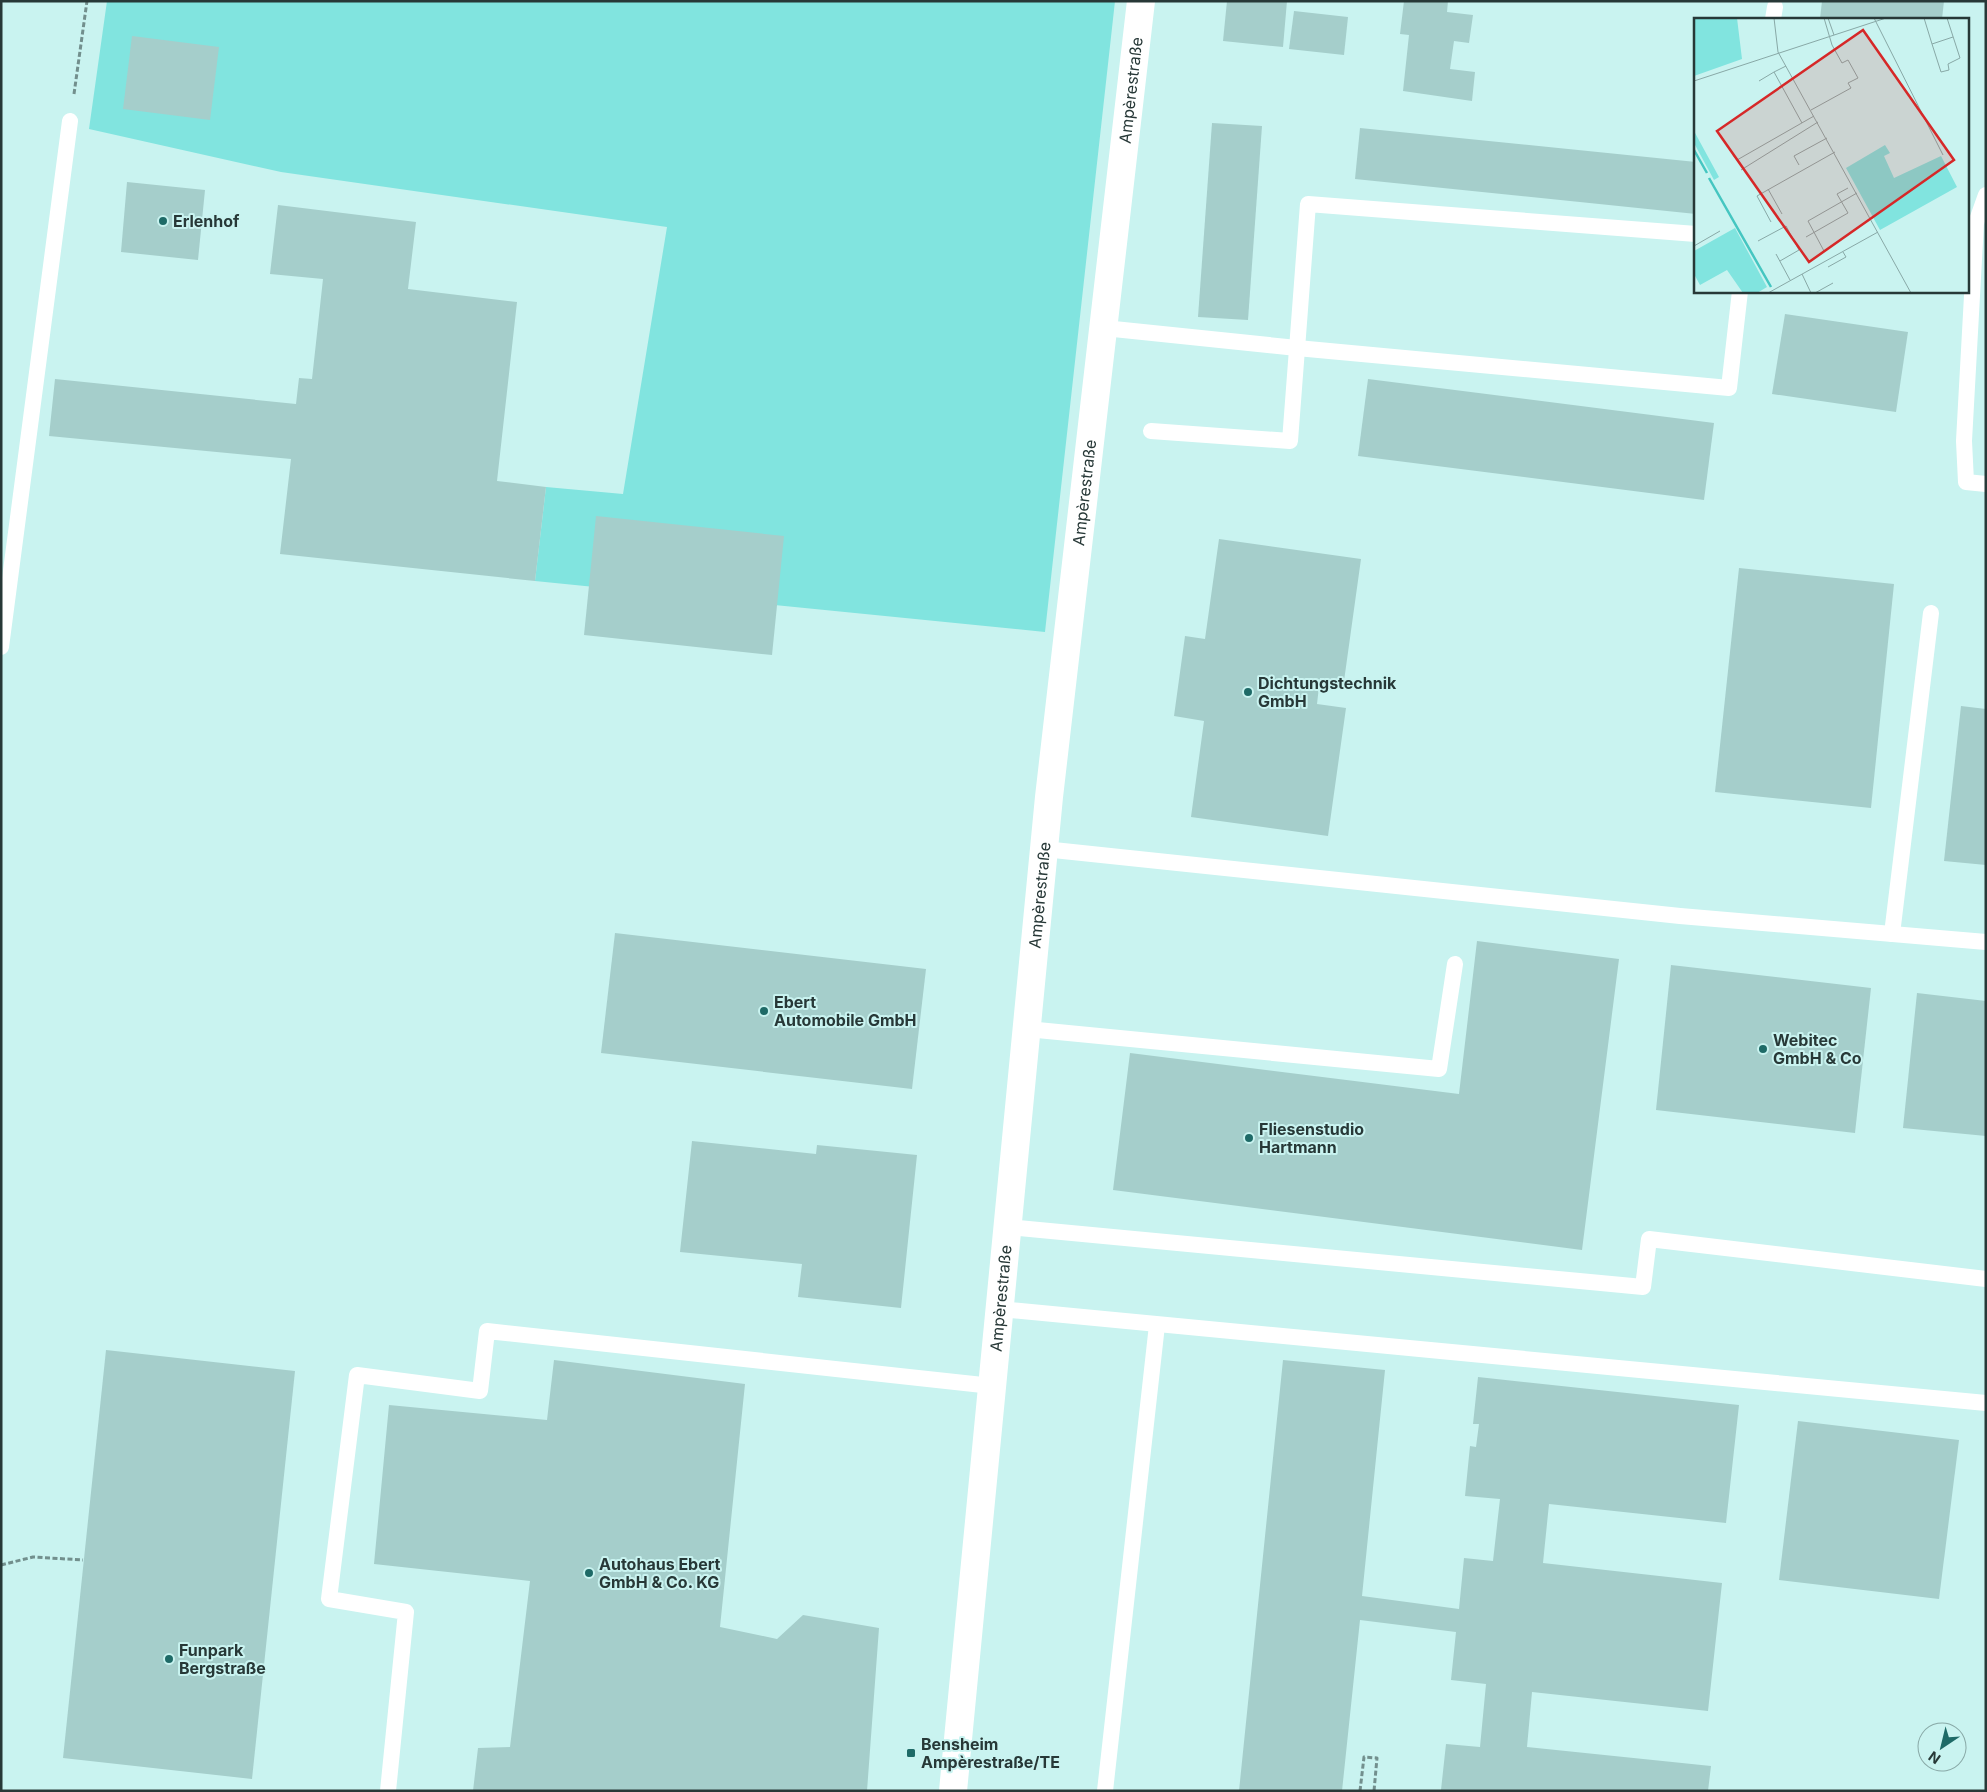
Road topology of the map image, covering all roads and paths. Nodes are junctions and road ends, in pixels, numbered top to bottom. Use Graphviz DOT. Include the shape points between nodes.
graph roads {
  1 [pos="87,1"];
  2 [pos="1141,1"];
  3 [pos="70,121"];
  4 [pos="1986,195"];
  5 [pos="1694,234"];
  6 [pos="1740,292"];
  7 [pos="1104,328"];
  8 [pos="1297,348"];
  9 [pos="1151,432"];
  10 [pos="1986,484"];
  11 [pos="1930,613"];
  12 [pos="1,647"];
  13 [pos="1044,849"];
  14 [pos="1892,934"];
  15 [pos="1986,942"];
  16 [pos="1455,964"];
  17 [pos="1027,1029"];
  18 [pos="1008,1227"];
  19 [pos="1986,1280"];
  20 [pos="1000,1309"];
  21 [pos="1157,1325"];
  22 [pos="992,1386"];
  23 [pos="1986,1403"];
  24 [pos="83,1560"];
  25 [pos="1,1565"];
  26 [pos="388,1791"];
  27 [pos="953,1791"];
  28 [pos="1105,1791"];
  29 [pos="1360,1791"];
  30 [pos="1374,1791"];
  1 -- 3 [label="path"];
  2 -- 7 [label="street, Ampèrestraße"];
  3 -- 12 [label="lane"];
  4 -- 10 [label="lane" via="1976,222 1964,441 1966,482"];
  5 -- 8 [label="lane" via="1308,204"];
  6 -- 8 [label="lane" via="1728,388"];
  7 -- 8 [label="lane"];
  7 -- 13 [label="street, Ampèrestraße"];
  8 -- 9 [label="lane" via="1290,442"];
  11 -- 14 [label="lane"];
  13 -- 14 [label="lane" via="1680,916"];
  13 -- 17 [label="street, Ampèrestraße"];
  14 -- 15 [label="lane"];
  16 -- 17 [label="lane" via="1439,1069"];
  17 -- 18 [label="street, Ampèrestraße"];
  18 -- 19 [label="lane" via="1643,1287 1649,1238"];
  18 -- 20 [label="street, Ampèrestraße"];
  20 -- 21 [label="lane"];
  20 -- 22 [label="street, Ampèrestraße"];
  21 -- 23 [label="lane"];
  21 -- 28 [label="lane"];
  22 -- 26 [label="lane" via="487,1331 480,1391 357,1375 328,1599 406,1612"];
  22 -- 27 [label="street, Ampèrestraße"];
  24 -- 25 [label="path" via="33,1557"];
  29 -- 30 [label="path" via="1364,1757 1377,1758"];
}
